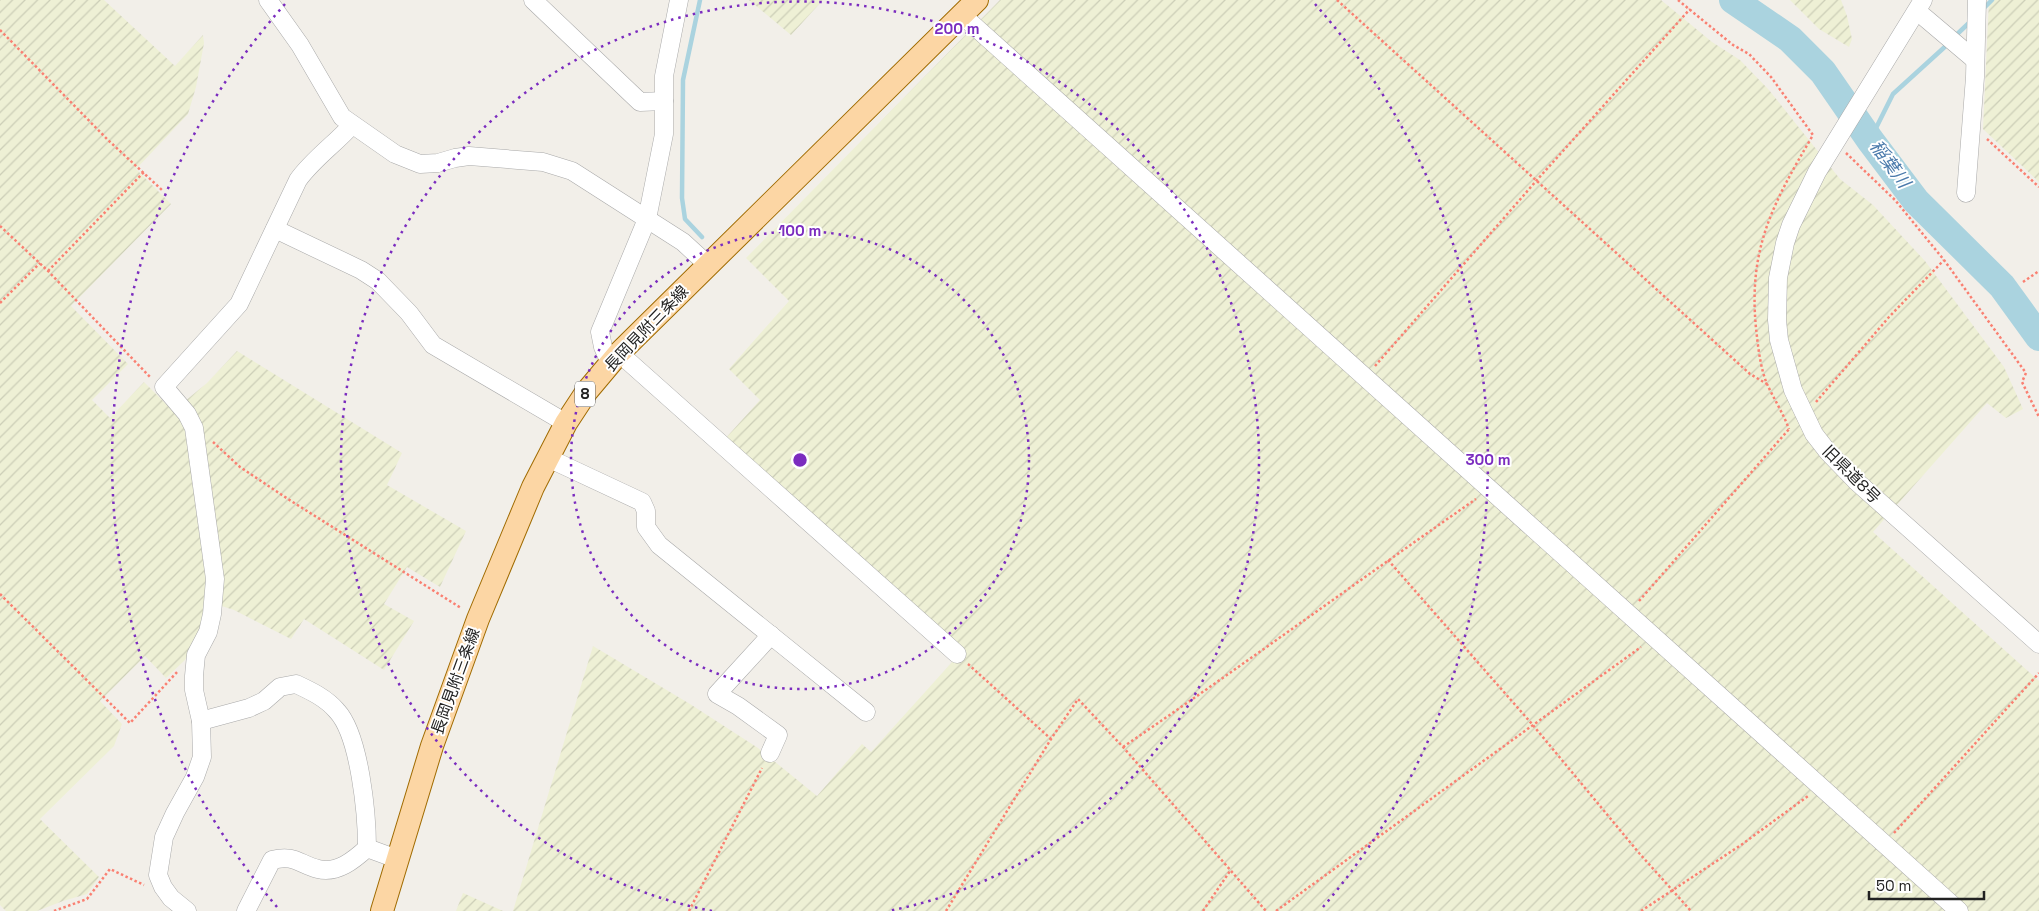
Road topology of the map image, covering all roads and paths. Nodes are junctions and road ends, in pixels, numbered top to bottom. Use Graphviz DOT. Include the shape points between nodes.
graph roads {
  1 [pos="268,0"];
  2 [pos="533,0"];
  3 [pos="679,0"];
  4 [pos="1337,0"];
  5 [pos="1678,0"];
  6 [pos="1977,0"];
  7 [pos="1920,5"];
  8 [pos="969,7"];
  9 [pos="1690,10"];
  10 [pos="0,30"];
  11 [pos="1975,60"];
  12 [pos="664,101"];
  13 [pos="1971,124"];
  14 [pos="352,125"];
  15 [pos="1812,135"];
  16 [pos="1837,139"];
  17 [pos="144,172"];
  18 [pos="1537,180"];
  19 [pos="2039,187"];
  20 [pos="162,190"];
  21 [pos="1966,193"];
  22 [pos="647,219"];
  23 [pos="0,226"];
  24 [pos="275,229"];
  25 [pos="1944,260"];
  26 [pos="40,263"];
  27 [pos="708,265"];
  28 [pos="2039,271"];
  29 [pos="48,272"];
  30 [pos="2023,282"];
  31 [pos="0,303"];
  32 [pos="614,358"];
  33 [pos="1366,377"];
  34 [pos="1767,384"];
  35 [pos="164,387"];
  36 [pos="1805,414"];
  37 [pos="2039,417"];
  38 [pos="566,423"];
  39 [pos="194,428"];
  40 [pos="548,458"];
  41 [pos="1489,489"];
  42 [pos="1388,560"];
  43 [pos="0,594"];
  44 [pos="1628,613"];
  45 [pos="478,619"];
  46 [pos="771,635"];
  47 [pos="1652,636"];
  48 [pos="2039,644"];
  49 [pos="957,654"];
  50 [pos="196,655"];
  51 [pos="2039,673"];
  52 [pos="866,712"];
  53 [pos="200,721"];
  54 [pos="1532,724"];
  55 [pos="1051,739"];
  56 [pos="1123,747"];
  57 [pos="770,753"];
  58 [pos="1820,785"];
  59 [pos="1885,844"];
  60 [pos="367,848"];
  61 [pos="397,859"];
  62 [pos="1230,871"];
  63 [pos="163,887"];
  64 [pos="1674,891"];
  65 [pos="54,911"];
  66 [pos="187,911"];
  67 [pos="246,911"];
  68 [pos="382,911"];
  69 [pos="689,911"];
  70 [pos="946,911"];
  71 [pos="1203,911"];
  72 [pos="1266,911"];
  73 [pos="1276,911"];
  74 [pos="1641,911"];
  75 [pos="1691,911"];
  76 [pos="1959,911"];
  1 -- 14 [label="street" via="300,45 342,117"];
  2 -- 12 [label="street" via="640,102"];
  3 -- 12 [label="street" via="667,55"];
  4 -- 18 [label="path"];
  5 -- 9 [label="path"];
  6 -- 11 [label="street"];
  7 -- 11 [label="street"];
  7 -- 16 [label="street, 旧県道8号"];
  8 -- 27 [label="main road, 長岡見附三条線 / 8"];
  8 -- 33 [label="street"];
  9 -- 15 [label="path" via="1748,54 1771,77"];
  9 -- 18 [label="path"];
  10 -- 17 [label="path"];
  11 -- 13 [label="street"];
  12 -- 22 [label="street" via="664,134"];
  13 -- 19 [label="path"];
  13 -- 21 [label="street"];
  14 -- 22 [label="street" via="395,154 420,164 469,156 560,166 572,170"];
  14 -- 24 [label="street" via="298,180"];
  16 -- 25 [label="path" via="1895,200"];
  16 -- 36 [label="street, 旧県道8号" via="1791,225 1778,278 1779,340 1793,390"];
  17 -- 20 [label="path"];
  17 -- 29 [label="path"];
  18 -- 33 [label="path"];
  18 -- 34 [label="path" via="1743,367"];
  22 -- 27 [label="street" via="683,242"];
  22 -- 32 [label="street" via="600,332 603,348"];
  23 -- 26 [label="path"];
  24 -- 35 [label="street" via="239,304"];
  24 -- 38 [label="street" via="361,270 409,313 433,345"];
  25 -- 36 [label="path" via="1889,317"];
  25 -- 37 [label="path" via="2026,373 2022,382"];
  26 -- 29 [label="path"];
  26 -- 31 [label="path"];
  27 -- 32 [label="main road, 長岡見附三条線 / 8"];
  28 -- 30 [label="path"];
  29 -- 35 [label="path" via="152,379"];
  32 -- 38 [label="main road, 長岡見附三条線 / 8" via="586,391"];
  32 -- 49 [label="street"];
  33 -- 41 [label="street"];
  35 -- 39 [label="street" via="187,414"];
  36 -- 44 [label="path"];
  36 -- 48 [label="street, 旧県道8号" via="1814,434 1856,482"];
  38 -- 40 [label="main road, 長岡見附三条線 / 8"];
  39 -- 45 [label="path" via="208,436 240,467"];
  39 -- 50 [label="street" via="214,579 208,632"];
  40 -- 45 [label="main road, 長岡見附三条線 / 8"];
  40 -- 46 [label="street" via="642,502 646,511 646,527 659,545"];
  41 -- 42 [label="path"];
  41 -- 44 [label="street"];
  42 -- 54 [label="path"];
  42 -- 56 [label="path"];
  43 -- 50 [label="path" via="130,723 169,679"];
  44 -- 47 [label="street"];
  45 -- 61 [label="main road, 長岡見附三条線 / 8" via="432,746"];
  46 -- 52 [label="street"];
  46 -- 57 [label="street" via="717,694 778,735"];
  47 -- 54 [label="path" via="1639,649"];
  47 -- 58 [label="street"];
  49 -- 55 [label="path"];
  50 -- 53 [label="street" via="194,690"];
  51 -- 59 [label="path"];
  53 -- 60 [label="street" via="249,708 264,701 280,687 296,684 330,704 339,713 353,743 367,818"];
  53 -- 63 [label="street" via="202,757 196,777 164,837 158,875"];
  54 -- 64 [label="path"];
  54 -- 73 [label="path"];
  55 -- 56 [label="path" via="1078,698"];
  55 -- 70 [label="path"];
  56 -- 62 [label="path"];
  57 -- 69 [label="path"];
  58 -- 59 [label="street"];
  58 -- 64 [label="path" via="1795,807"];
  59 -- 76 [label="street"];
  60 -- 61 [label="street"];
  60 -- 67 [label="street" via="347,864 331,870 318,869 284,857 272,860"];
  61 -- 68 [label="main road, 長岡見附三条線 / 8"];
  62 -- 71 [label="path"];
  62 -- 72 [label="path"];
  63 -- 65 [label="path" via="149,887 110,869 87,898"];
  63 -- 66 [label="street"];
  64 -- 74 [label="path"];
  64 -- 75 [label="path"];
}
